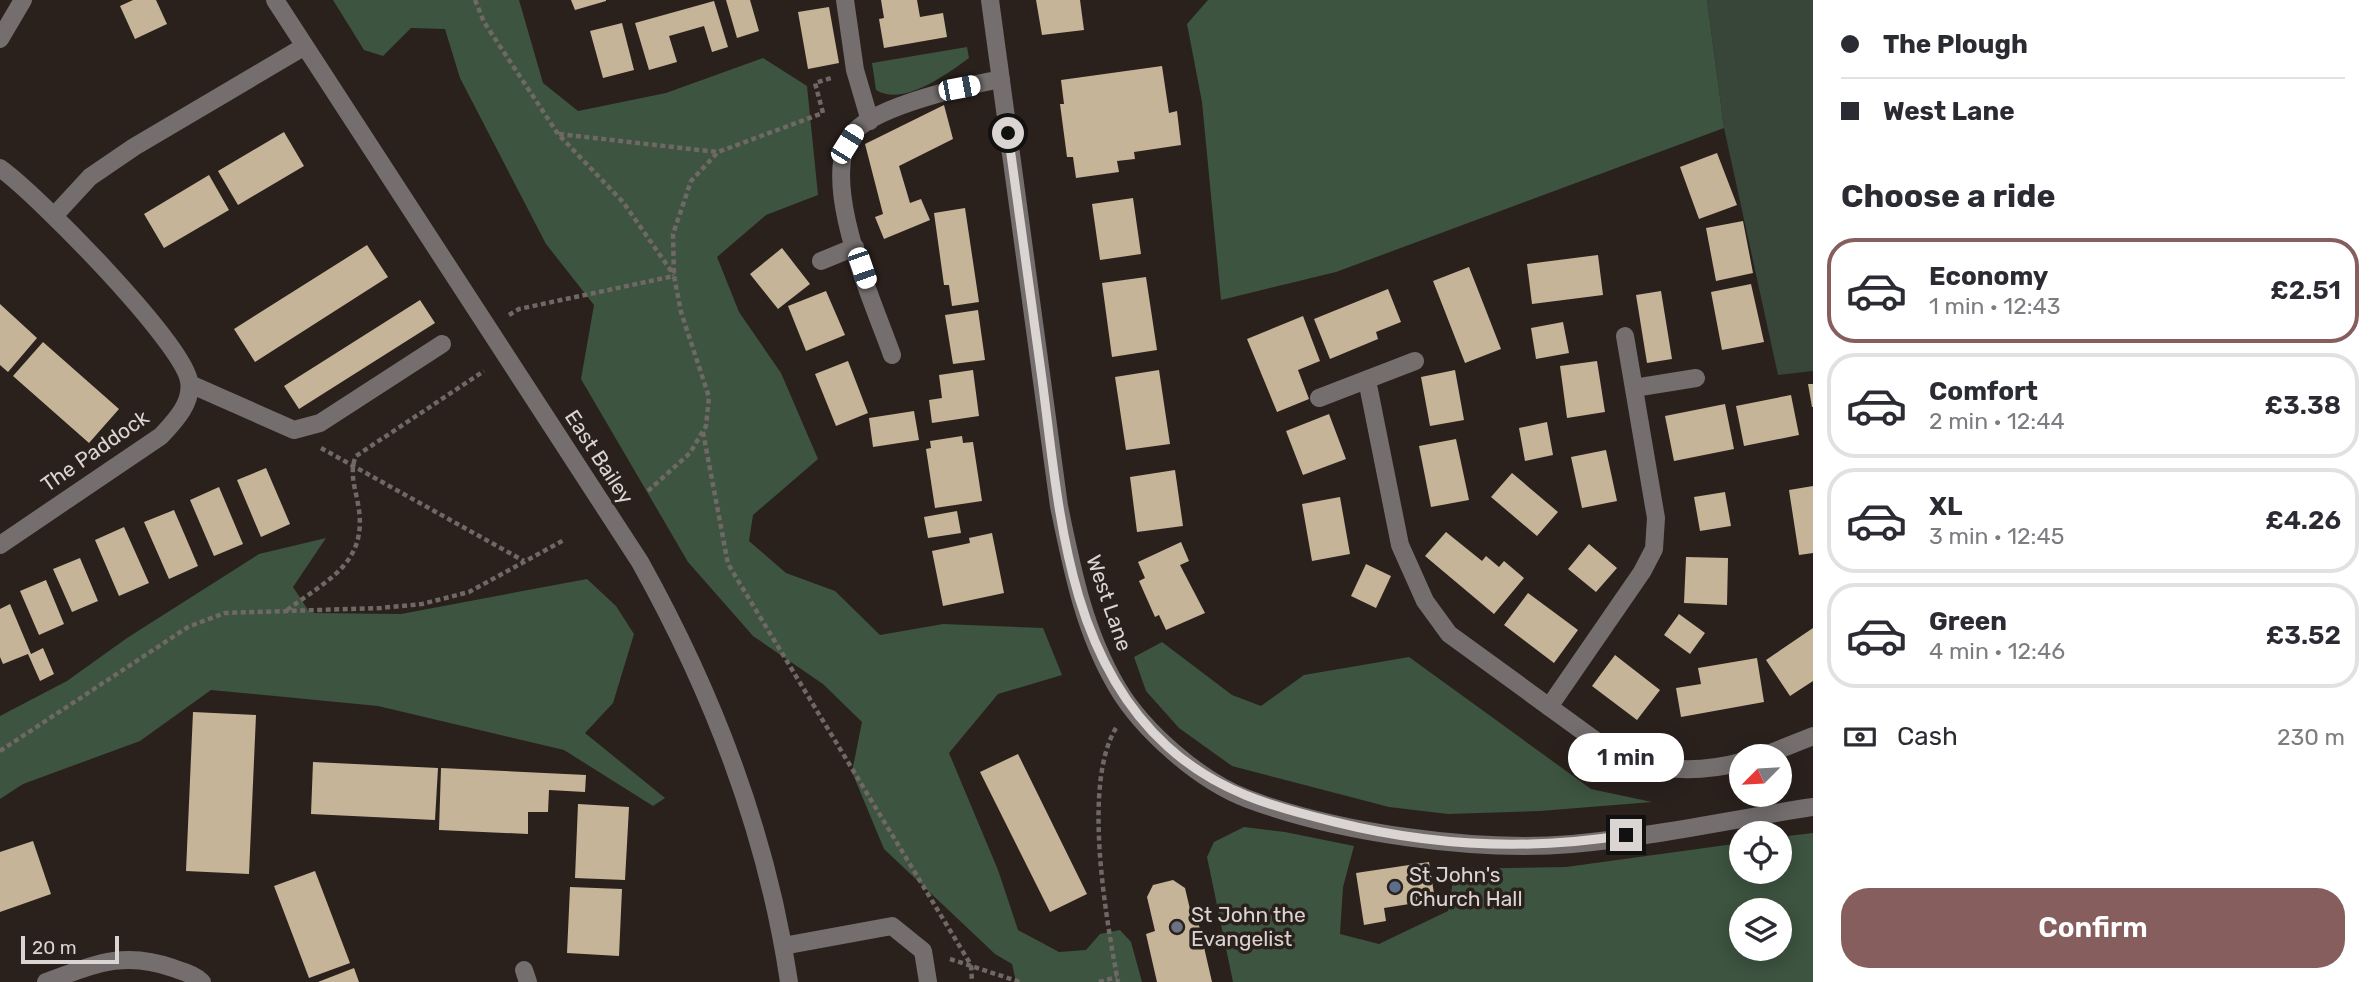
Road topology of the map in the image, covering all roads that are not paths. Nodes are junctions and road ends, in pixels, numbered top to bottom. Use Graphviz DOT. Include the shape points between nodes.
graph roads {
  1 [pos="23,0"];
  2 [pos="275,0"];
  3 [pos="845,0"];
  4 [pos="990,0"];
  5 [pos="0,39"];
  6 [pos="305,46"];
  7 [pos="1001,79"];
  8 [pos="870,121"];
  9 [pos="0,168"];
  10 [pos="54,216"];
  11 [pos="855,247"];
  12 [pos="821,261"];
  13 [pos="1625,336"];
  14 [pos="442,344"];
  15 [pos="892,355"];
  16 [pos="1415,361"];
  17 [pos="1696,378"];
  18 [pos="1367,380"];
  19 [pos="190,384"];
  20 [pos="1634,388"];
  21 [pos="1319,398"];
  22 [pos="0,545"];
  23 [pos="1549,707"];
  24 [pos="1813,736"];
  25 [pos="1792,744"];
  26 [pos="1729,764"];
  27 [pos="1813,807"];
  28 [pos="783,946"];
  29 [pos="46,982"];
  30 [pos="202,982"];
  31 [pos="789,982"];
  32 [pos="928,982"];
  1 -- 5 [label="street"];
  2 -- 6 [label="street, East Bailey"];
  3 -- 8 [label="street" via="855,70"];
  4 -- 7 [label="street, West Lane"];
  6 -- 10 [label="street" via="134,147 90,177"];
  6 -- 28 [label="street, East Bailey" via="640,562 703,682 747,799"];
  7 -- 8 [label="street" via="938,92"];
  7 -- 27 [label="street, West Lane" via="1059,506 1074,582 1096,645 1118,688 1166,746 1247,798 1352,827 1500,847 1573,844"];
  8 -- 11 [label="street" via="856,130 847,144 840,177 843,211"];
  9 -- 10 [label="street"];
  10 -- 19 [label="street" via="167,340 182,359"];
  11 -- 12 [label="street"];
  11 -- 15 [label="street"];
  13 -- 20 [label="street"];
  14 -- 19 [label="street" via="320,423 294,430"];
  16 -- 18 [label="street"];
  17 -- 20 [label="street"];
  18 -- 21 [label="street"];
  18 -- 23 [label="street" via="1400,545 1425,601 1449,634"];
  19 -- 22 [label="street, The Paddock" via="182,413 161,436"];
  20 -- 23 [label="street" via="1656,517 1654,549"];
  23 -- 26 [label="street" via="1621,759 1650,768"];
  24 -- 25 [label="street"];
  28 -- 31 [label="street, East Bailey"];
  28 -- 32 [label="street" via="892,926 923,950"];
  29 -- 30 [label="street" via="127,958 156,962"];
}
